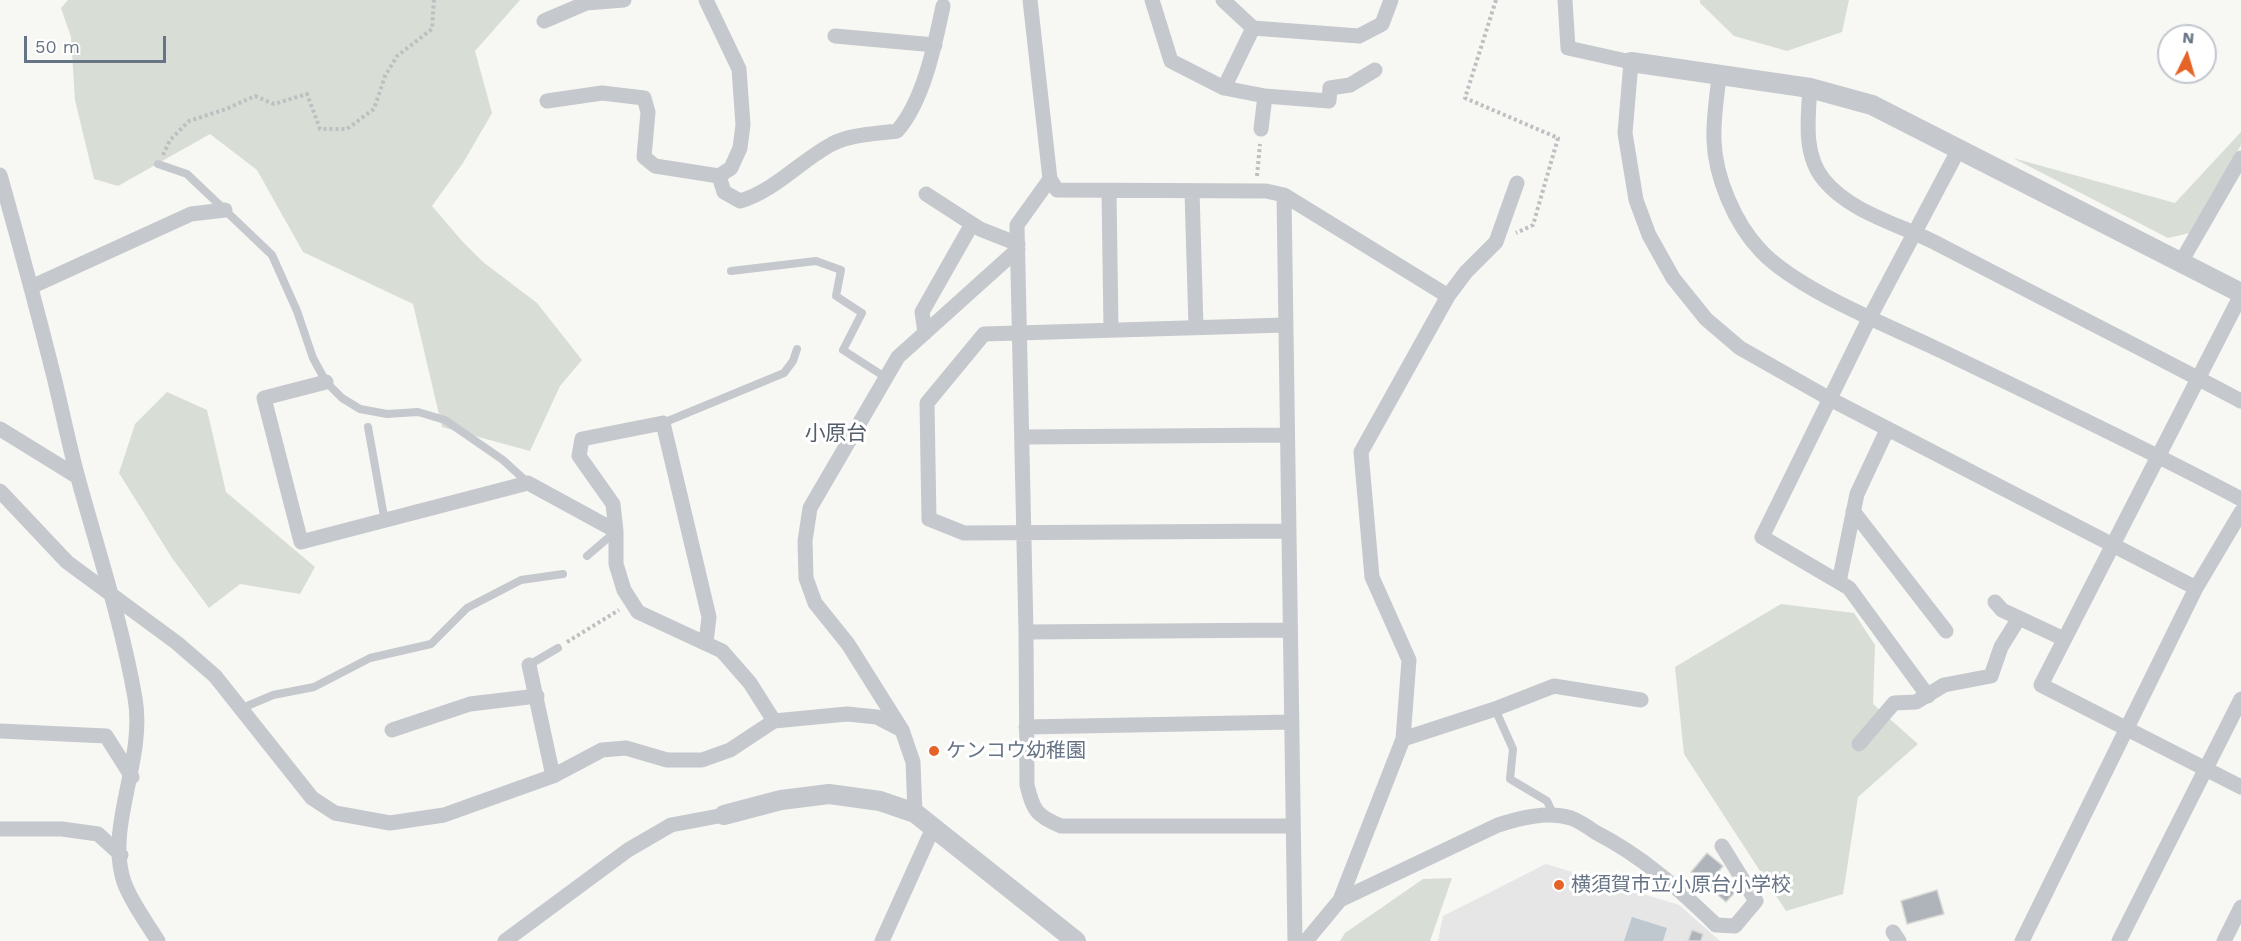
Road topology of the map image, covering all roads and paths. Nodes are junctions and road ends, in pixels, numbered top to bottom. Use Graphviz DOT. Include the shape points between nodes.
graph roads {
  1 [pos="434,0"];
  2 [pos="624,0"];
  3 [pos="706,0"];
  4 [pos="1030,0"];
  5 [pos="1152,0"];
  6 [pos="1223,0"];
  7 [pos="1391,0"];
  8 [pos="1496,0"];
  9 [pos="1565,0"];
  10 [pos="943,6"];
  11 [pos="544,21"];
  12 [pos="1253,28"];
  13 [pos="835,36"];
  14 [pos="935,45"];
  15 [pos="1631,62"];
  16 [pos="1375,70"];
  17 [pos="1719,76"];
  18 [pos="1224,88"];
  19 [pos="1810,88"];
  20 [pos="1265,96"];
  21 [pos="547,101"];
  22 [pos="1261,129"];
  23 [pos="1960,147"];
  24 [pos="2241,158"];
  25 [pos="158,164"];
  26 [pos="0,175"];
  27 [pos="719,176"];
  28 [pos="2237,176"];
  29 [pos="1050,179"];
  30 [pos="1517,183"];
  31 [pos="1192,191"];
  32 [pos="1256,191"];
  33 [pos="1108,192"];
  34 [pos="926,194"];
  35 [pos="1284,195"];
  36 [pos="225,210"];
  37 [pos="972,224"];
  38 [pos="1533,225"];
  39 [pos="1915,233"];
  40 [pos="1018,247"];
  41 [pos="2181,261"];
  42 [pos="731,271"];
  43 [pos="31,287"];
  44 [pos="2241,294"];
  45 [pos="1448,296"];
  46 [pos="1870,317"];
  47 [pos="1286,326"];
  48 [pos="1196,327"];
  49 [pos="1112,329"];
  50 [pos="1020,332"];
  51 [pos="925,333"];
  52 [pos="796,349"];
  53 [pos="885,377"];
  54 [pos="2198,378"];
  55 [pos="326,382"];
  56 [pos="1830,399"];
  57 [pos="2241,401"];
  58 [pos="663,423"];
  59 [pos="368,427"];
  60 [pos="0,429"];
  61 [pos="1887,430"];
  62 [pos="1287,435"];
  63 [pos="1023,437"];
  64 [pos="2159,455"];
  65 [pos="78,477"];
  66 [pos="528,483"];
  67 [pos="0,491"];
  68 [pos="2241,499"];
  69 [pos="1853,511"];
  70 [pos="2241,512"];
  71 [pos="385,522"];
  72 [pos="616,531"];
  73 [pos="1289,531"];
  74 [pos="1025,532"];
  75 [pos="2111,545"];
  76 [pos="586,556"];
  77 [pos="563,574"];
  78 [pos="1839,582"];
  79 [pos="2196,588"];
  80 [pos="113,596"];
  81 [pos="632,602"];
  82 [pos="1995,602"];
  83 [pos="2019,618"];
  84 [pos="1290,630"];
  85 [pos="1946,631"];
  86 [pos="1026,632"];
  87 [pos="2064,639"];
  88 [pos="706,643"];
  89 [pos="558,648"];
  90 [pos="529,665"];
  91 [pos="537,696"];
  92 [pos="1928,696"];
  93 [pos="2241,699"];
  94 [pos="1641,700"];
  95 [pos="240,709"];
  96 [pos="1495,709"];
  97 [pos="774,721"];
  98 [pos="1292,722"];
  99 [pos="1026,727"];
  100 [pos="2126,728"];
  101 [pos="392,730"];
  102 [pos="902,730"];
  103 [pos="0,731"];
  104 [pos="1403,739"];
  105 [pos="1859,744"];
  106 [pos="2205,769"];
  107 [pos="553,776"];
  108 [pos="132,777"];
  109 [pos="2241,787"];
  110 [pos="915,813"];
  111 [pos="724,815"];
  112 [pos="1554,816"];
  113 [pos="1293,826"];
  114 [pos="933,828"];
  115 [pos="0,829"];
  116 [pos="1722,846"];
  117 [pos="120,855"];
  118 [pos="1340,900"];
  119 [pos="2241,907"];
  120 [pos="158,941"];
  121 [pos="505,941"];
  122 [pos="882,941"];
  123 [pos="1076,941"];
  124 [pos="1295,941"];
  125 [pos="1306,941"];
  126 [pos="2022,941"];
  127 [pos="2120,941"];
  128 [pos="2224,941"];
  1 -- 25 [label="path" via="432,29 397,56 385,76 374,110 347,129 320,129 307,94 274,104 255,96 189,121 170,140"];
  2 -- 11 [label="street" via="586,3"];
  3 -- 27 [label="street" via="739,69 743,125 740,148 731,168"];
  4 -- 29 [label="street"];
  5 -- 18 [label="street" via="1170,61"];
  6 -- 12 [label="street"];
  7 -- 12 [label="street" via="1383,24 1359,36"];
  8 -- 38 [label="path" via="1465,98 1558,138"];
  9 -- 15 [label="street" via="1568,48"];
  10 -- 14 [label="street"];
  12 -- 18 [label="street"];
  13 -- 14 [label="street"];
  14 -- 27 [label="street" via="908,119 897,131 832,145 760,195 740,201 724,192"];
  15 -- 17 [label="street"];
  15 -- 56 [label="street" via="1625,134 1629,168 1649,235 1673,278 1706,319 1740,348"];
  16 -- 20 [label="street" via="1350,85 1330,88 1329,101"];
  17 -- 19 [label="street"];
  17 -- 46 [label="street" via="1714,141 1721,178 1735,213 1761,251 1792,276"];
  18 -- 20 [label="street"];
  19 -- 23 [label="street" via="1872,105"];
  19 -- 39 [label="street" via="1807,132 1822,179 1843,199"];
  20 -- 22 [label="street"];
  21 -- 27 [label="street" via="602,93 644,98 648,112 644,157 655,166"];
  22 -- 32 [label="path"];
  23 -- 39 [label="street"];
  23 -- 41 [label="street"];
  24 -- 28 [label="street"];
  25 -- 36 [label="lane" via="187,174"];
  26 -- 43 [label="street"];
  28 -- 41 [label="street"];
  29 -- 33 [label="street" via="1057,190"];
  29 -- 40 [label="street" via="1017,225"];
  30 -- 45 [label="street" via="1496,242"];
  31 -- 32 [label="street"];
  31 -- 33 [label="street"];
  31 -- 48 [label="street"];
  32 -- 35 [label="street"];
  33 -- 49 [label="street"];
  34 -- 37 [label="street"];
  35 -- 45 [label="street"];
  35 -- 47 [label="street"];
  36 -- 43 [label="street" via="191,214"];
  36 -- 55 [label="lane" via="272,255"];
  37 -- 40 [label="street"];
  37 -- 51 [label="street" via="922,312"];
  39 -- 46 [label="street"];
  39 -- 54 [label="street"];
  40 -- 50 [label="street"];
  40 -- 51 [label="street"];
  41 -- 44 [label="street"];
  42 -- 53 [label="lane" via="816,261 841,270 836,296 862,313 843,350"];
  43 -- 65 [label="street"];
  44 -- 54 [label="street"];
  45 -- 104 [label="street" via="1361,452 1372,577 1409,660"];
  46 -- 56 [label="street"];
  46 -- 64 [label="street"];
  47 -- 48 [label="street"];
  47 -- 62 [label="street"];
  48 -- 49 [label="street"];
  49 -- 50 [label="street"];
  50 -- 63 [label="street"];
  50 -- 74 [label="street" via="984,334 927,403 928,496 929,519 964,533"];
  51 -- 53 [label="street" via="898,357"];
  52 -- 58 [label="lane" via="784,374"];
  53 -- 102 [label="street" via="810,508 804,542 806,578 815,603 848,644"];
  54 -- 57 [label="street"];
  54 -- 64 [label="street"];
  55 -- 66 [label="lane" via="360,409 387,414 418,412 445,420 503,460"];
  55 -- 71 [label="street" via="264,398 301,542"];
  56 -- 61 [label="street"];
  56 -- 78 [label="street" via="1762,537"];
  58 -- 72 [label="street" via="582,439 579,456 613,504"];
  58 -- 88 [label="street" via="710,617"];
  59 -- 71 [label="lane"];
  60 -- 65 [label="street"];
  61 -- 69 [label="street"];
  61 -- 75 [label="street"];
  62 -- 63 [label="street"];
  62 -- 73 [label="street"];
  63 -- 74 [label="street"];
  64 -- 68 [label="street"];
  64 -- 75 [label="street"];
  65 -- 80 [label="street"];
  66 -- 71 [label="street"];
  66 -- 72 [label="street"];
  67 -- 80 [label="street" via="67,562"];
  69 -- 78 [label="street"];
  69 -- 85 [label="street"];
  70 -- 79 [label="street"];
  72 -- 76 [label="lane"];
  72 -- 81 [label="street" via="616,564"];
  73 -- 74 [label="street"];
  73 -- 84 [label="street"];
  74 -- 86 [label="street"];
  75 -- 79 [label="street"];
  75 -- 87 [label="street"];
  77 -- 95 [label="lane" via="521,580 467,608 431,644 370,657 314,687 273,695"];
  78 -- 92 [label="street" via="1849,588"];
  79 -- 100 [label="street"];
  80 -- 95 [label="street" via="216,676"];
  80 -- 108 [label="street" via="137,712"];
  81 -- 88 [label="street" via="638,612"];
  81 -- 89 [label="path"];
  82 -- 83 [label="street"];
  83 -- 87 [label="street"];
  83 -- 92 [label="street" via="2001,647 1991,676 1944,685"];
  84 -- 86 [label="street"];
  84 -- 98 [label="street"];
  86 -- 99 [label="street"];
  87 -- 100 [label="street" via="2042,685"];
  88 -- 97 [label="street" via="722,651 750,683"];
  89 -- 90 [label="lane"];
  90 -- 91 [label="street"];
  91 -- 101 [label="street" via="470,704"];
  91 -- 107 [label="street"];
  92 -- 105 [label="street" via="1916,702 1894,703"];
  93 -- 106 [label="street"];
  94 -- 96 [label="street" via="1554,686"];
  95 -- 107 [label="street" via="312,798 335,813 390,823 444,816"];
  96 -- 104 [label="street"];
  96 -- 112 [label="lane" via="1512,748 1510,779 1547,801"];
  97 -- 102 [label="street" via="847,714 877,717"];
  97 -- 107 [label="street" via="730,750 702,760 667,760 626,748 602,750"];
  98 -- 99 [label="street"];
  98 -- 113 [label="street"];
  99 -- 113 [label="street" via="1027,785 1032,807 1044,819 1061,826"];
  100 -- 106 [label="street"];
  100 -- 126 [label="street"];
  102 -- 110 [label="street" via="913,762"];
  103 -- 108 [label="street" via="106,736"];
  104 -- 118 [label="street"];
  106 -- 109 [label="street"];
  106 -- 127 [label="street"];
  108 -- 117 [label="street" via="120,825"];
  110 -- 111 [label="street" via="880,801 829,794 781,800"];
  110 -- 114 [label="street"];
  111 -- 121 [label="street" via="662,830 628,850"];
  112 -- 116 [label="street" via="1571,818 1613,841 1668,879 1716,925 1735,926 1756,901"];
  112 -- 118 [label="street" via="1525,817 1498,825"];
  113 -- 124 [label="street"];
  114 -- 122 [label="street"];
  114 -- 123 [label="street"];
  115 -- 117 [label="street" via="62,829 98,834"];
  117 -- 120 [label="street" via="124,882"];
  118 -- 125 [label="street"];
  119 -- 128 [label="street"];
}
